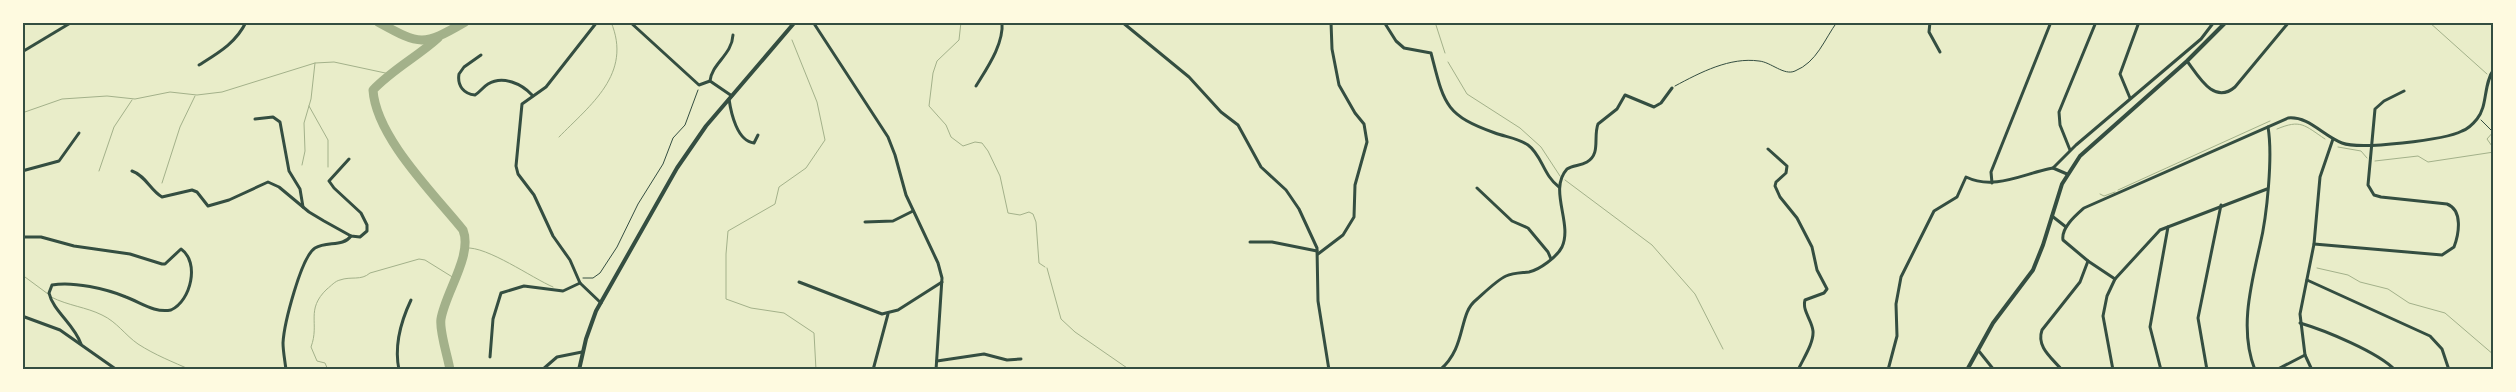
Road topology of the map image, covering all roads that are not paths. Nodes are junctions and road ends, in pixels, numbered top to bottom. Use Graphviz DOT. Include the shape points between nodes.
graph roads {
  1 [pos="72,22"];
  2 [pos="246,22"];
  3 [pos="597,22"];
  4 [pos="630,22"];
  5 [pos="795,22"];
  6 [pos="813,22"];
  7 [pos="1002,22"];
  8 [pos="1122,22"];
  9 [pos="1331,22"];
  10 [pos="1384,22"];
  11 [pos="1930,22"];
  12 [pos="2096,22"];
  13 [pos="2139,22"];
  14 [pos="2214,22"];
  15 [pos="2226,22"];
  16 [pos="2289,22"];
  17 [pos="2050,23"];
  18 [pos="733,35"];
  19 [pos="22,52"];
  20 [pos="1940,52"];
  21 [pos="481,54"];
  22 [pos="2187,61"];
  23 [pos="199,65"];
  24 [pos="2494,69"];
  25 [pos="710,81"];
  26 [pos="976,86"];
  27 [pos="1672,88"];
  28 [pos="2404,90"];
  29 [pos="532,96"];
  30 [pos="731,98"];
  31 [pos="2130,98"];
  32 [pos="255,119"];
  33 [pos="2268,127"];
  34 [pos="79,132"];
  35 [pos="758,135"];
  36 [pos="2333,139"];
  37 [pos="2372,146"];
  38 [pos="1768,149"];
  39 [pos="2070,150"];
  40 [pos="349,159"];
  41 [pos="2053,168"];
  42 [pos="22,171"];
  43 [pos="132,171"];
  44 [pos="2067,174"];
  45 [pos="1992,183"];
  46 [pos="1477,188"];
  47 [pos="1560,188"];
  48 [pos="2267,189"];
  49 [pos="2222,204"];
  50 [pos="303,208"];
  51 [pos="914,211"];
  52 [pos="2052,216"];
  53 [pos="865,222"];
  54 [pos="2066,227"];
  55 [pos="2168,227"];
  56 [pos="351,236"];
  57 [pos="22,237"];
  58 [pos="1250,242"];
  59 [pos="2314,244"];
  60 [pos="1318,252"];
  61 [pos="1551,259"];
  62 [pos="2088,261"];
  63 [pos="2116,279"];
  64 [pos="580,280"];
  65 [pos="2307,280"];
  66 [pos="799,282"];
  67 [pos="943,282"];
  68 [pos="411,300"];
  69 [pos="601,303"];
  70 [pos="888,314"];
  71 [pos="22,316"];
  72 [pos="2300,323"];
  73 [pos="81,344"];
  74 [pos="1978,350"];
  75 [pos="582,352"];
  76 [pos="2305,355"];
  77 [pos="490,357"];
  78 [pos="1021,359"];
  79 [pos="937,361"];
  80 [pos="117,370"];
  81 [pos="286,370"];
  82 [pos="400,370"];
  83 [pos="542,370"];
  84 [pos="580,370"];
  85 [pos="874,370"];
  86 [pos="936,370"];
  87 [pos="1329,370"];
  88 [pos="1440,370"];
  89 [pos="1551,370"];
  90 [pos="1567,370"];
  91 [pos="1798,370"];
  92 [pos="1888,370"];
  93 [pos="1967,370"];
  94 [pos="1994,370"];
  95 [pos="2062,370"];
  96 [pos="2113,370"];
  97 [pos="2161,370"];
  98 [pos="2207,370"];
  99 [pos="2255,370"];
  100 [pos="2276,370"];
  101 [pos="2312,370"];
  102 [pos="2395,370"];
  103 [pos="2449,370"];
  1 -- 19 [label="street"];
  2 -- 23 [label="street" via="236,39"];
  3 -- 29 [label="street" via="550,82"];
  4 -- 25 [label="street" via="699,85"];
  5 -- 30 [label="street"];
  6 -- 51 [label="street" via="888,137"];
  7 -- 26 [label="street" via="1003,30 991,62"];
  8 -- 60 [label="street" via="1189,77 1221,112 1238,124 1261,167 1286,190 1299,210"];
  9 -- 60 [label="street" via="1339,85 1364,124 1367,142 1355,185 1354,217 1343,235"];
  10 -- 47 [label="street" via="1404,48 1431,53 1442,97 1455,113 1477,126 1530,146 1545,174"];
  11 -- 20 [label="street" via="1929,32"];
  12 -- 39 [label="street" via="2059,112 2060,125"];
  13 -- 31 [label="street" via="2120,74"];
  14 -- 31 [label="street" via="2201,39"];
  15 -- 22 [label="street"];
  16 -- 22 [label="street" via="2226,94 2216,93 2207,86"];
  17 -- 45 [label="street" via="1991,172"];
  18 -- 25 [label="street" via="731,47"];
  21 -- 29 [label="street" via="458,74 459,86 464,91 475,95 492,83 507,81 518,84"];
  22 -- 44 [label="street" via="2093,143"];
  24 -- 37 [label="street" via="2487,81 2479,117 2462,132"];
  25 -- 30 [label="street"];
  27 -- 47 [label="street" via="1656,106 1629,96 1623,97 1617,109 1598,124 1592,158 1567,169 1561,177"];
  28 -- 37 [label="street" via="2375,109"];
  29 -- 64 [label="street" via="524,100 521,109 516,158 518,174 534,194 546,224"];
  30 -- 35 [label="street" via="733,118 744,137 754,142"];
  30 -- 69 [label="street" via="696,138 676,168"];
  31 -- 39 [label="street"];
  32 -- 50 [label="street" via="273,118 280,122 289,171 301,192"];
  33 -- 36 [label="street" via="2295,117 2304,119"];
  33 -- 48 [label="street"];
  33 -- 54 [label="street" via="2088,206"];
  34 -- 42 [label="street" via="59,161"];
  36 -- 37 [label="street" via="2348,145"];
  36 -- 59 [label="street" via="2320,177"];
  37 -- 59 [label="street" via="2368,185 2374,195 2447,204 2456,210 2459,217 2454,247 2442,254"];
  38 -- 91 [label="street" via="1787,166 1786,173 1776,182 1776,190 1805,232 1827,289 1805,300 1813,332"];
  39 -- 41 [label="street"];
  40 -- 56 [label="street" via="329,181 366,221 368,230 365,235"];
  41 -- 44 [label="street"];
  41 -- 45 [label="street"];
  43 -- 50 [label="street" via="141,175 162,197 192,190 209,206 268,182 279,187"];
  44 -- 52 [label="street"];
  45 -- 92 [label="street" via="1966,177 1957,197 1934,211 1901,278 1896,304 1897,336"];
  46 -- 61 [label="street" via="1512,221 1528,228"];
  47 -- 61 [label="street" via="1565,230 1562,248"];
  48 -- 49 [label="street"];
  48 -- 99 [label="street" via="2246,319"];
  49 -- 55 [label="street"];
  49 -- 98 [label="street" via="2198,318"];
  50 -- 56 [label="street"];
  51 -- 53 [label="street" via="893,221"];
  51 -- 67 [label="street" via="938,263"];
  52 -- 54 [label="street"];
  52 -- 74 [label="street" via="2033,270 1997,317"];
  54 -- 62 [label="street" via="2062,236 2066,244"];
  55 -- 63 [label="street" via="2156,233"];
  55 -- 97 [label="street" via="2150,327"];
  56 -- 81 [label="street" via="345,241 316,248 308,258 292,301 284,338"];
  57 -- 73 [label="street" via="41,237 74,246 130,254 162,264 181,249 189,258 192,271 188,287 181,302 171,310 149,308 101,289 52,285 51,300 77,333"];
  58 -- 60 [label="street" via="1272,242"];
  59 -- 65 [label="street"];
  60 -- 87 [label="street" via="1318,301"];
  61 -- 88 [label="street" via="1533,271 1504,277 1471,304 1458,346"];
  62 -- 63 [label="street"];
  62 -- 95 [label="street" via="2080,282 2040,335 2044,350"];
  63 -- 96 [label="street" via="2107,296 2103,316"];
  64 -- 69 [label="street"];
  64 -- 77 [label="street" via="563,291 524,286 501,293 493,319"];
  65 -- 72 [label="street"];
  65 -- 103 [label="street" via="2430,336 2442,348"];
  66 -- 70 [label="street" via="876,313"];
  67 -- 70 [label="street"];
  67 -- 79 [label="street"];
  68 -- 82 [label="street" via="398,344"];
  69 -- 75 [label="street"];
  70 -- 85 [label="street"];
  71 -- 73 [label="street" via="60,330"];
  72 -- 76 [label="street"];
  72 -- 102 [label="street" via="2374,355"];
  73 -- 80 [label="street"];
  74 -- 93 [label="street"];
  74 -- 94 [label="street"];
  75 -- 83 [label="street" via="557,356"];
  75 -- 84 [label="street"];
  76 -- 100 [label="street"];
  76 -- 101 [label="street"];
  78 -- 79 [label="street" via="1008,360 984,354"];
  79 -- 86 [label="street"];
  89 -- 90 [label="street"];
}
